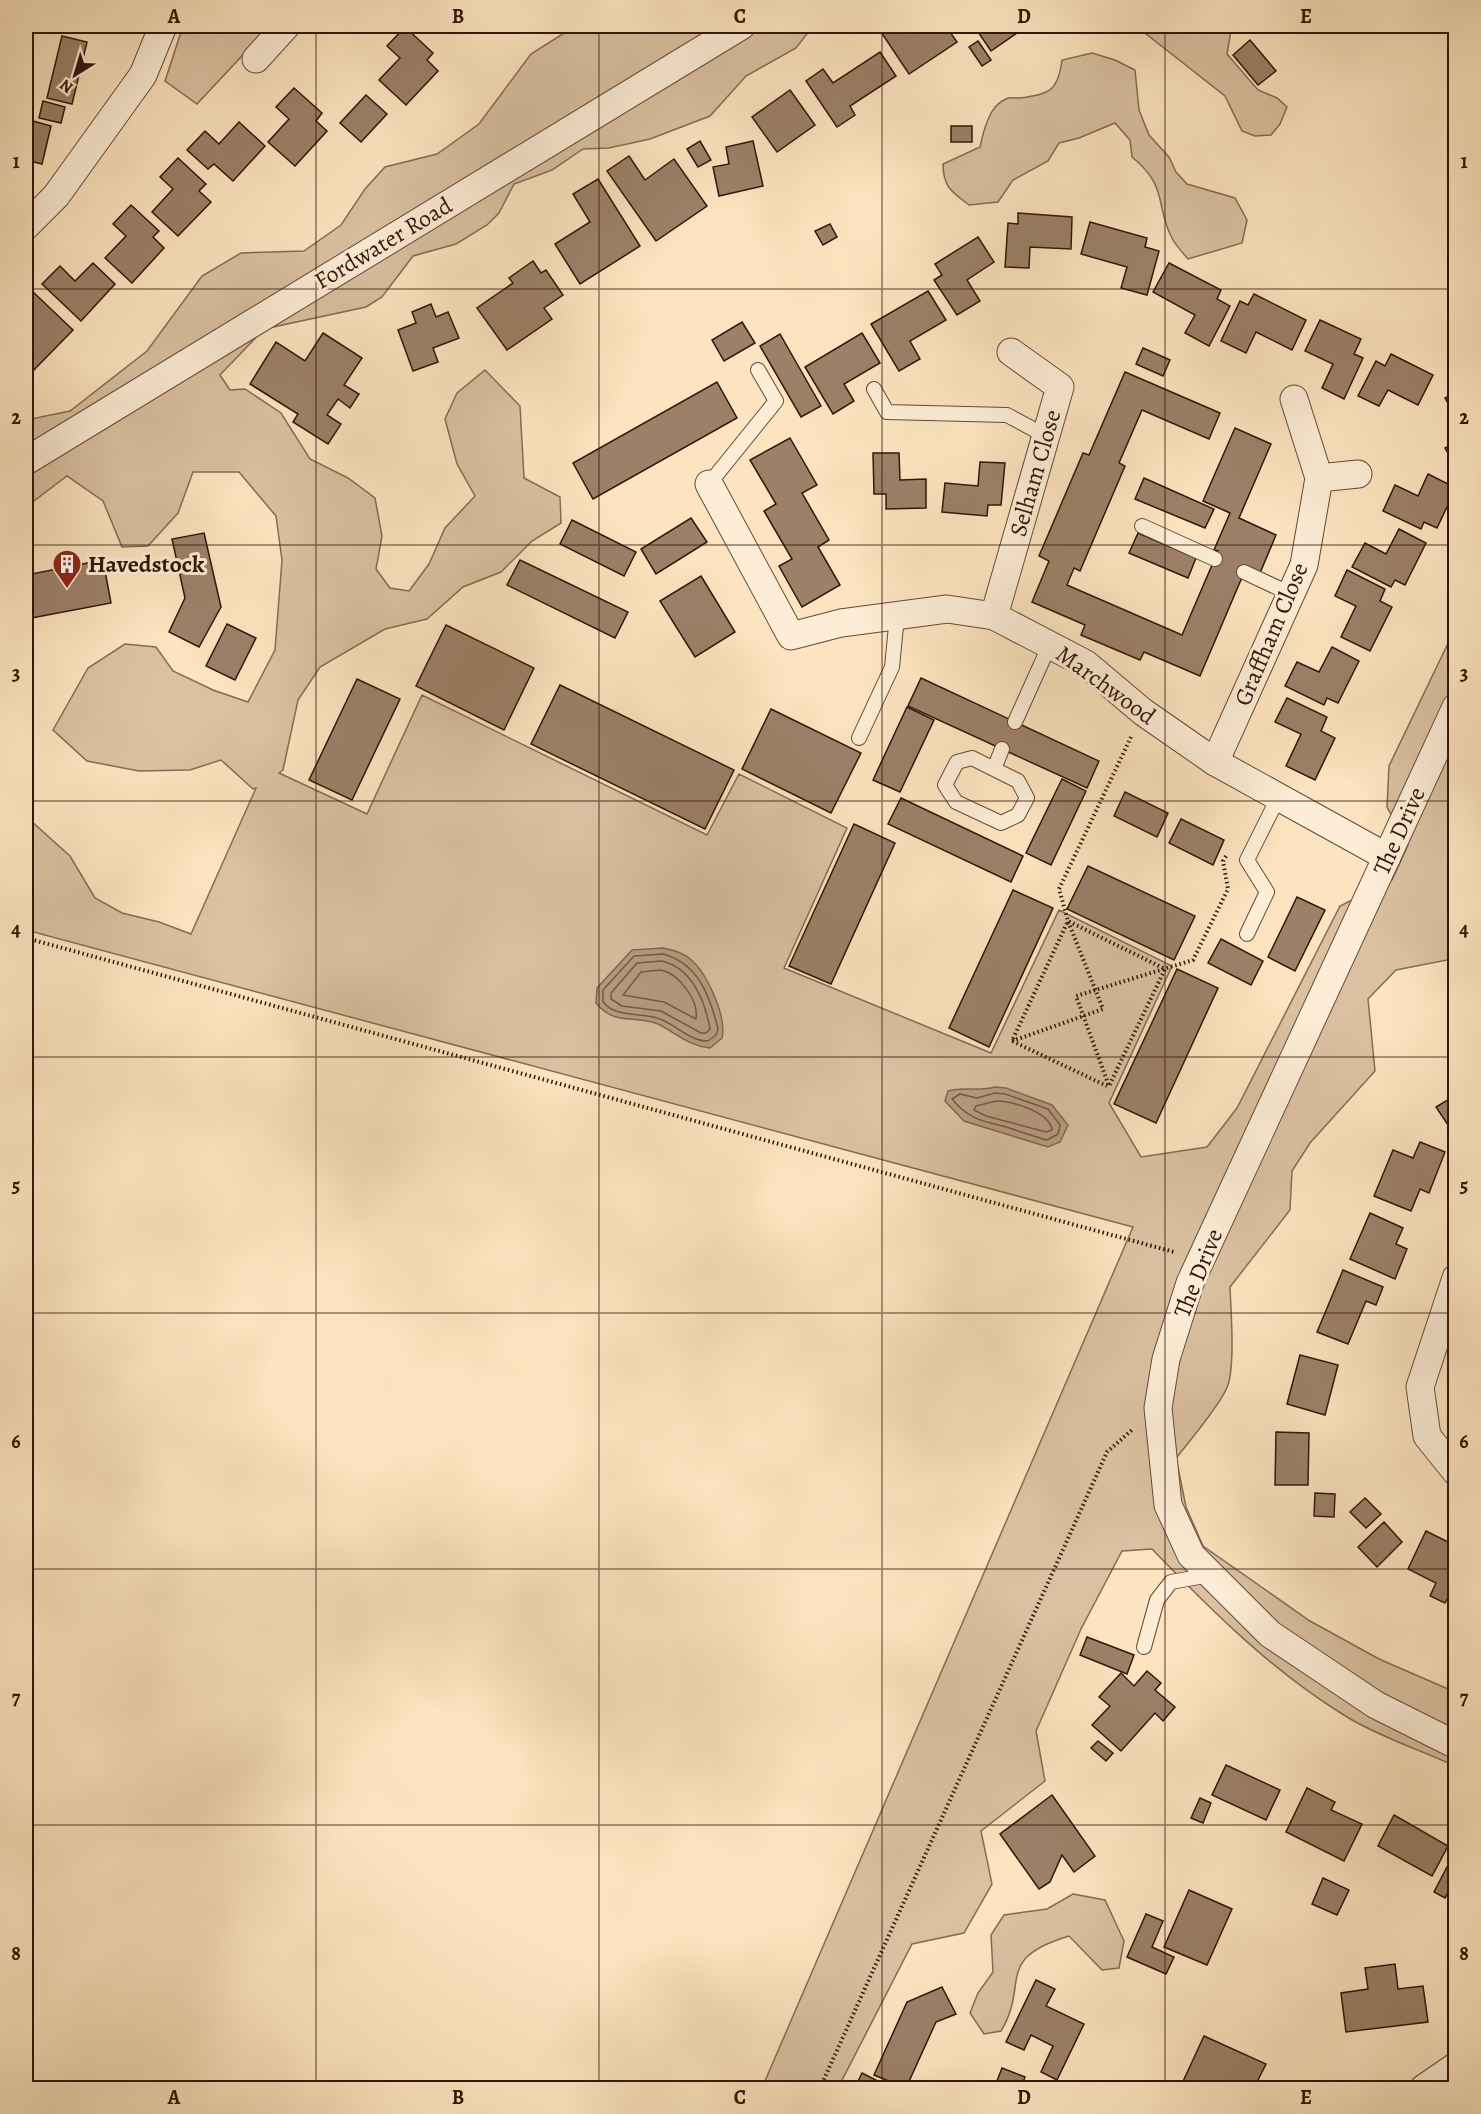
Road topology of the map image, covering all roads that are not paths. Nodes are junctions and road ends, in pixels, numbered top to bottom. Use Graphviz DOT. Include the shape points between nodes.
graph roads {
  1 [pos="286,26"];
  2 [pos="741,26"];
  3 [pos="154,28"];
  4 [pos="256,59"];
  5 [pos="26,226"];
  6 [pos="1011,352"];
  7 [pos="758,370"];
  8 [pos="874,388"];
  9 [pos="1294,399"];
  10 [pos="1046,436"];
  11 [pos="26,461"];
  12 [pos="1358,474"];
  13 [pos="1319,478"];
  14 [pos="709,484"];
  15 [pos="1142,526"];
  16 [pos="1215,558"];
  17 [pos="1244,572"];
  18 [pos="1291,594"];
  19 [pos="897,616"];
  20 [pos="994,616"];
  21 [pos="1050,644"];
  22 [pos="1455,707"];
  23 [pos="1015,722"];
  24 [pos="859,738"];
  25 [pos="1002,749"];
  26 [pos="1215,762"];
  27 [pos="994,768"];
  28 [pos="1278,798"];
  29 [pos="1387,857"];
  30 [pos="1247,934"];
  31 [pos="1455,1278"];
  32 [pos="1455,1472"];
  33 [pos="1210,1575"];
  34 [pos="1144,1647"];
  35 [pos="1455,1745"];
  36 [pos="1455,2066"];
  37 [pos="1424,2088"];
  1 -- 4 [label="street"];
  2 -- 11 [label="street, Fordwater Road"];
  3 -- 5 [label="street" via="143,75 56,196"];
  6 -- 10 [label="street, Selham Close" via="1060,387"];
  7 -- 14 [label="lane" via="776,401"];
  8 -- 10 [label="lane" via="887,412 1007,415"];
  9 -- 13 [label="street, Graffham Close"];
  10 -- 20 [label="street, Selham Close"];
  12 -- 13 [label="street"];
  13 -- 18 [label="street, Graffham Close" via="1304,565"];
  14 -- 19 [label="street, Marchwood" via="791,636 841,623"];
  15 -- 16 [label="lane"];
  17 -- 18 [label="lane"];
  18 -- 26 [label="street, Graffham Close"];
  19 -- 20 [label="street, Marchwood" via="947,609"];
  19 -- 24 [label="lane" via="892,667"];
  20 -- 21 [label="street, Marchwood"];
  21 -- 23 [label="lane"];
  21 -- 26 [label="street, Marchwood" via="1086,664 1143,712"];
  22 -- 29 [label="street, The Drive"];
  25 -- 27 [label="lane"];
  26 -- 28 [label="street, Marchwood"];
  27 -- 27 [label="lane" via="1018,781 1027,798 1018,815 1001,824 956,802 945,785 957,762 972,758"];
  28 -- 29 [label="street, Marchwood"];
  28 -- 30 [label="lane" via="1247,860 1267,892"];
  29 -- 33 [label="street, The Drive" via="1190,1283 1166,1359 1158,1408 1168,1505 1191,1555"];
  31 -- 32 [label="street" via="1420,1387 1427,1436"];
  33 -- 34 [label="lane" via="1171,1582 1157,1600"];
  33 -- 35 [label="street, The Drive" via="1270,1634 1376,1705"];
  36 -- 37 [label="street"];
}
